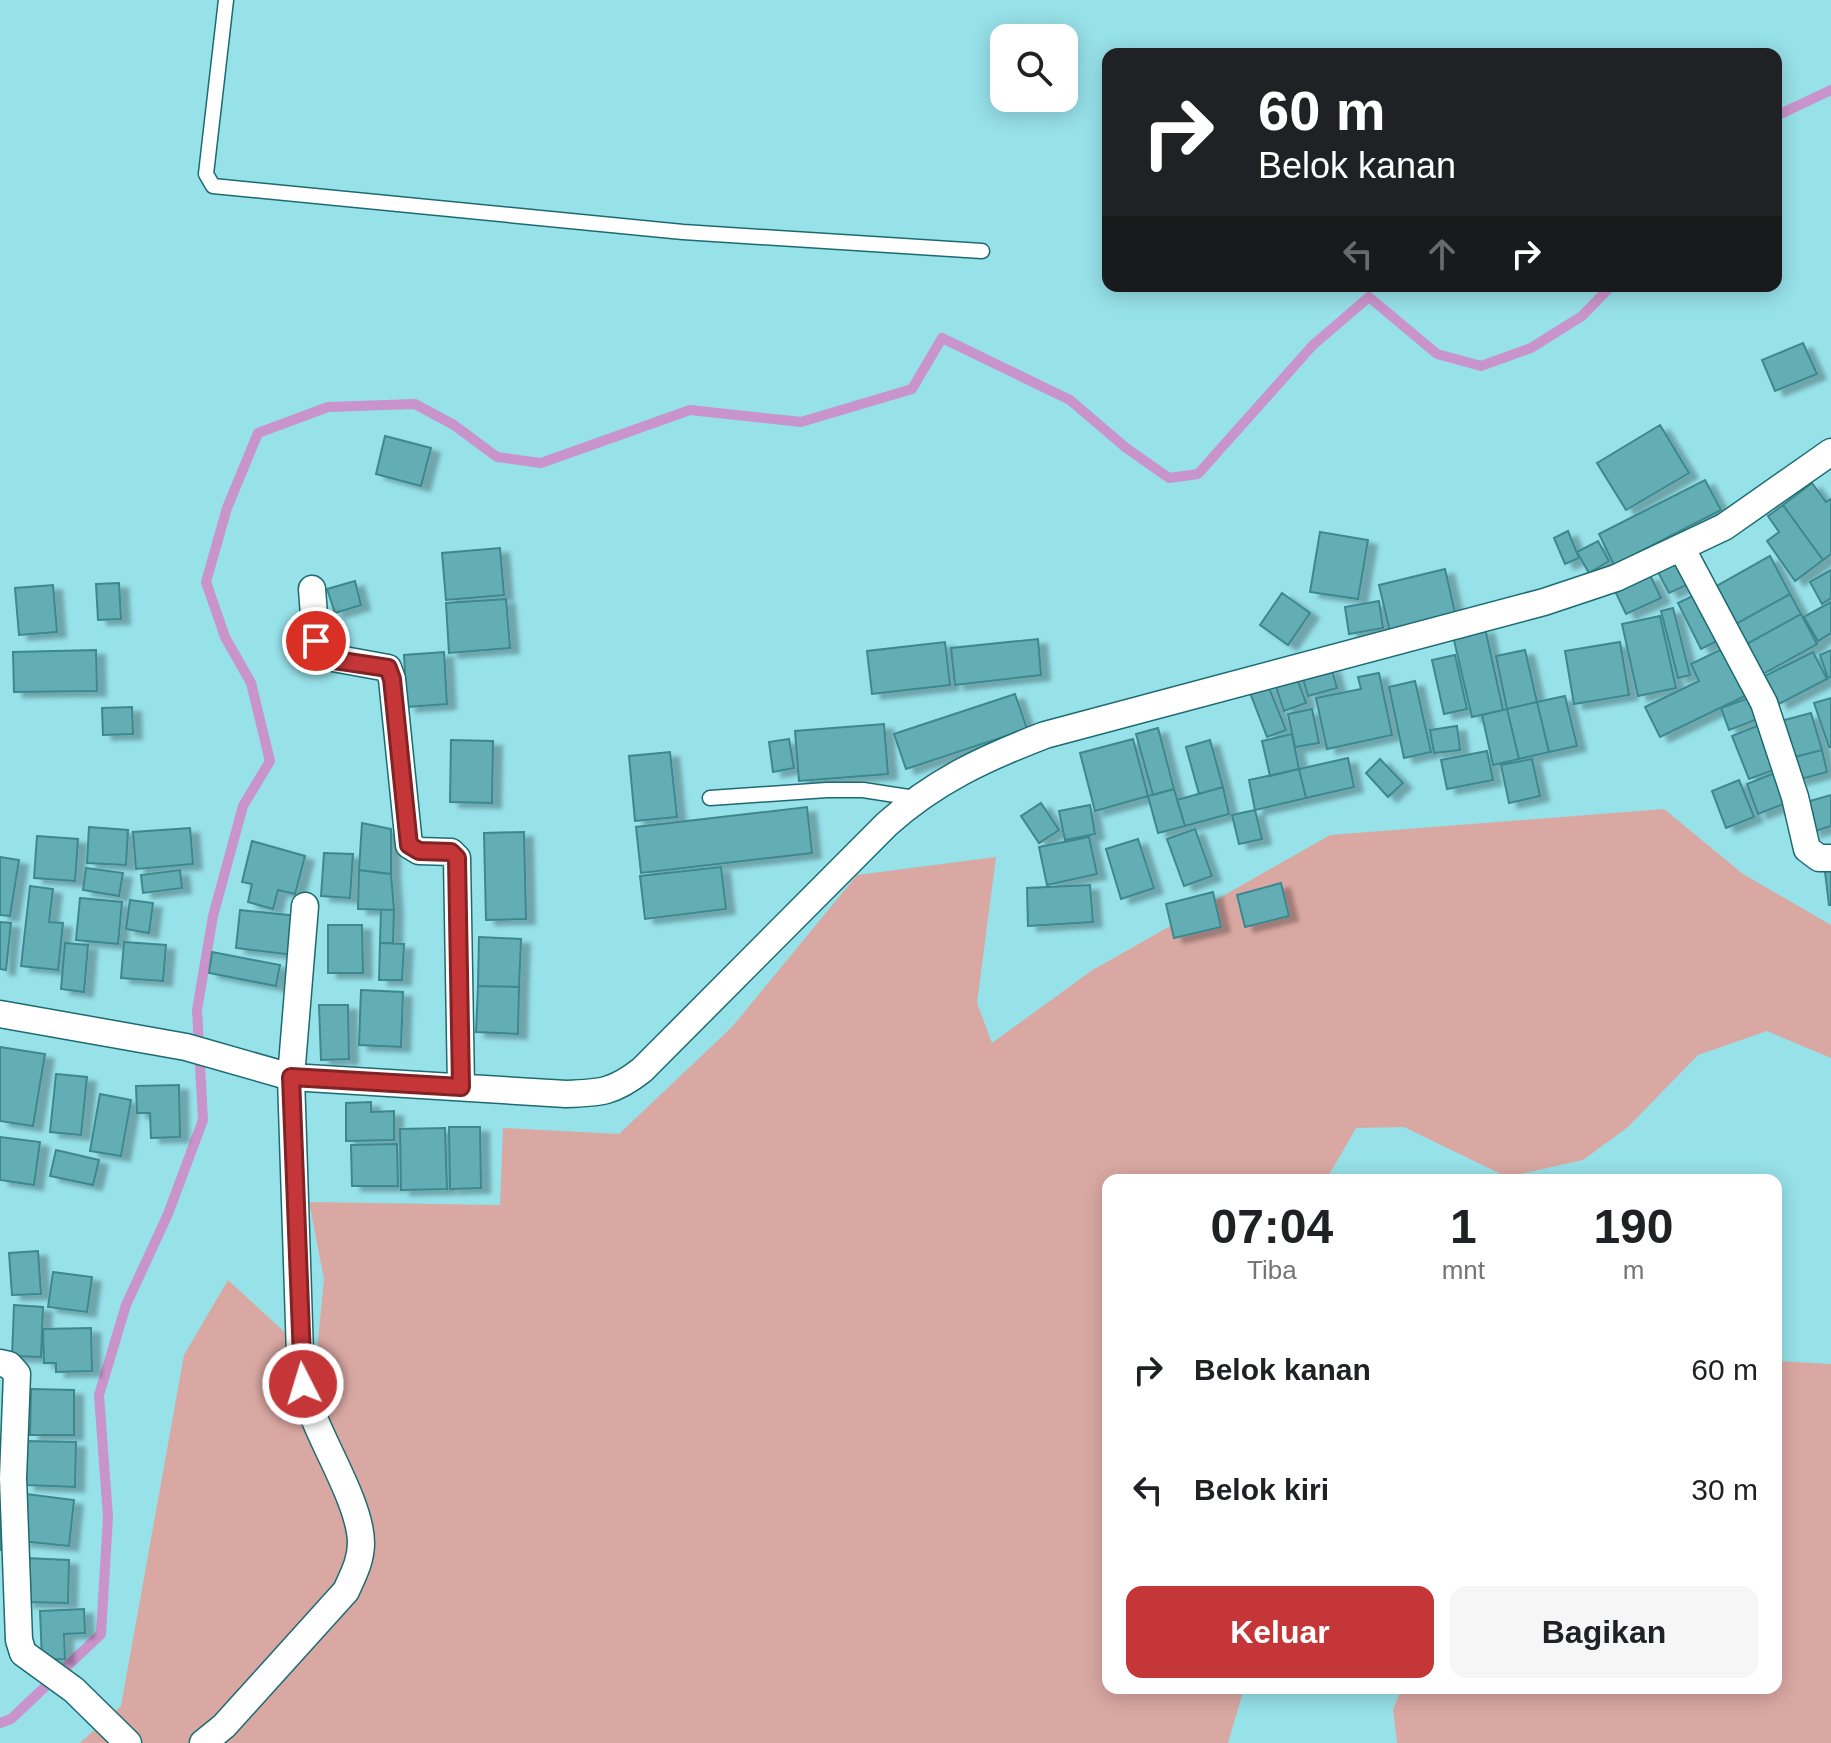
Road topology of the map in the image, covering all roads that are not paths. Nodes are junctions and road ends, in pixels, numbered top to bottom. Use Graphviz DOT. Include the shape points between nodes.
graph roads {
  1 [pos="226,0"];
  2 [pos="982,251"];
  3 [pos="1831,452"];
  4 [pos="1682,549"];
  5 [pos="312,589"];
  6 [pos="710,798"];
  7 [pos="915,798"];
  8 [pos="1831,858"];
  9 [pos="305,906"];
  10 [pos="0,1014"];
  11 [pos="291,1077"];
  12 [pos="461,1087"];
  13 [pos="0,1363"];
  14 [pos="128,1743"];
  15 [pos="203,1743"];
  1 -- 2 [label="lane" via="206,174 213,186 683,232"];
  3 -- 4 [label="street" via="1724,527"];
  4 -- 7 [label="street" via="1544,602 1045,735 1002,751"];
  4 -- 8 [label="street" via="1764,703 1807,849 1819,858"];
  5 -- 12 [label="street" via="322,656 388,668 409,845 419,851 451,852 457,858"];
  6 -- 7 [label="lane" via="863,790"];
  7 -- 12 [label="street" via="624,1084 604,1093 566,1094"];
  9 -- 11 [label="street"];
  10 -- 11 [label="street" via="186,1047"];
  11 -- 12 [label="street"];
  11 -- 15 [label="street" via="303,1384 357,1523 358,1566 346,1591"];
  13 -- 14 [label="street" via="17,1374 13,1493 23,1653 74,1690"];
}
